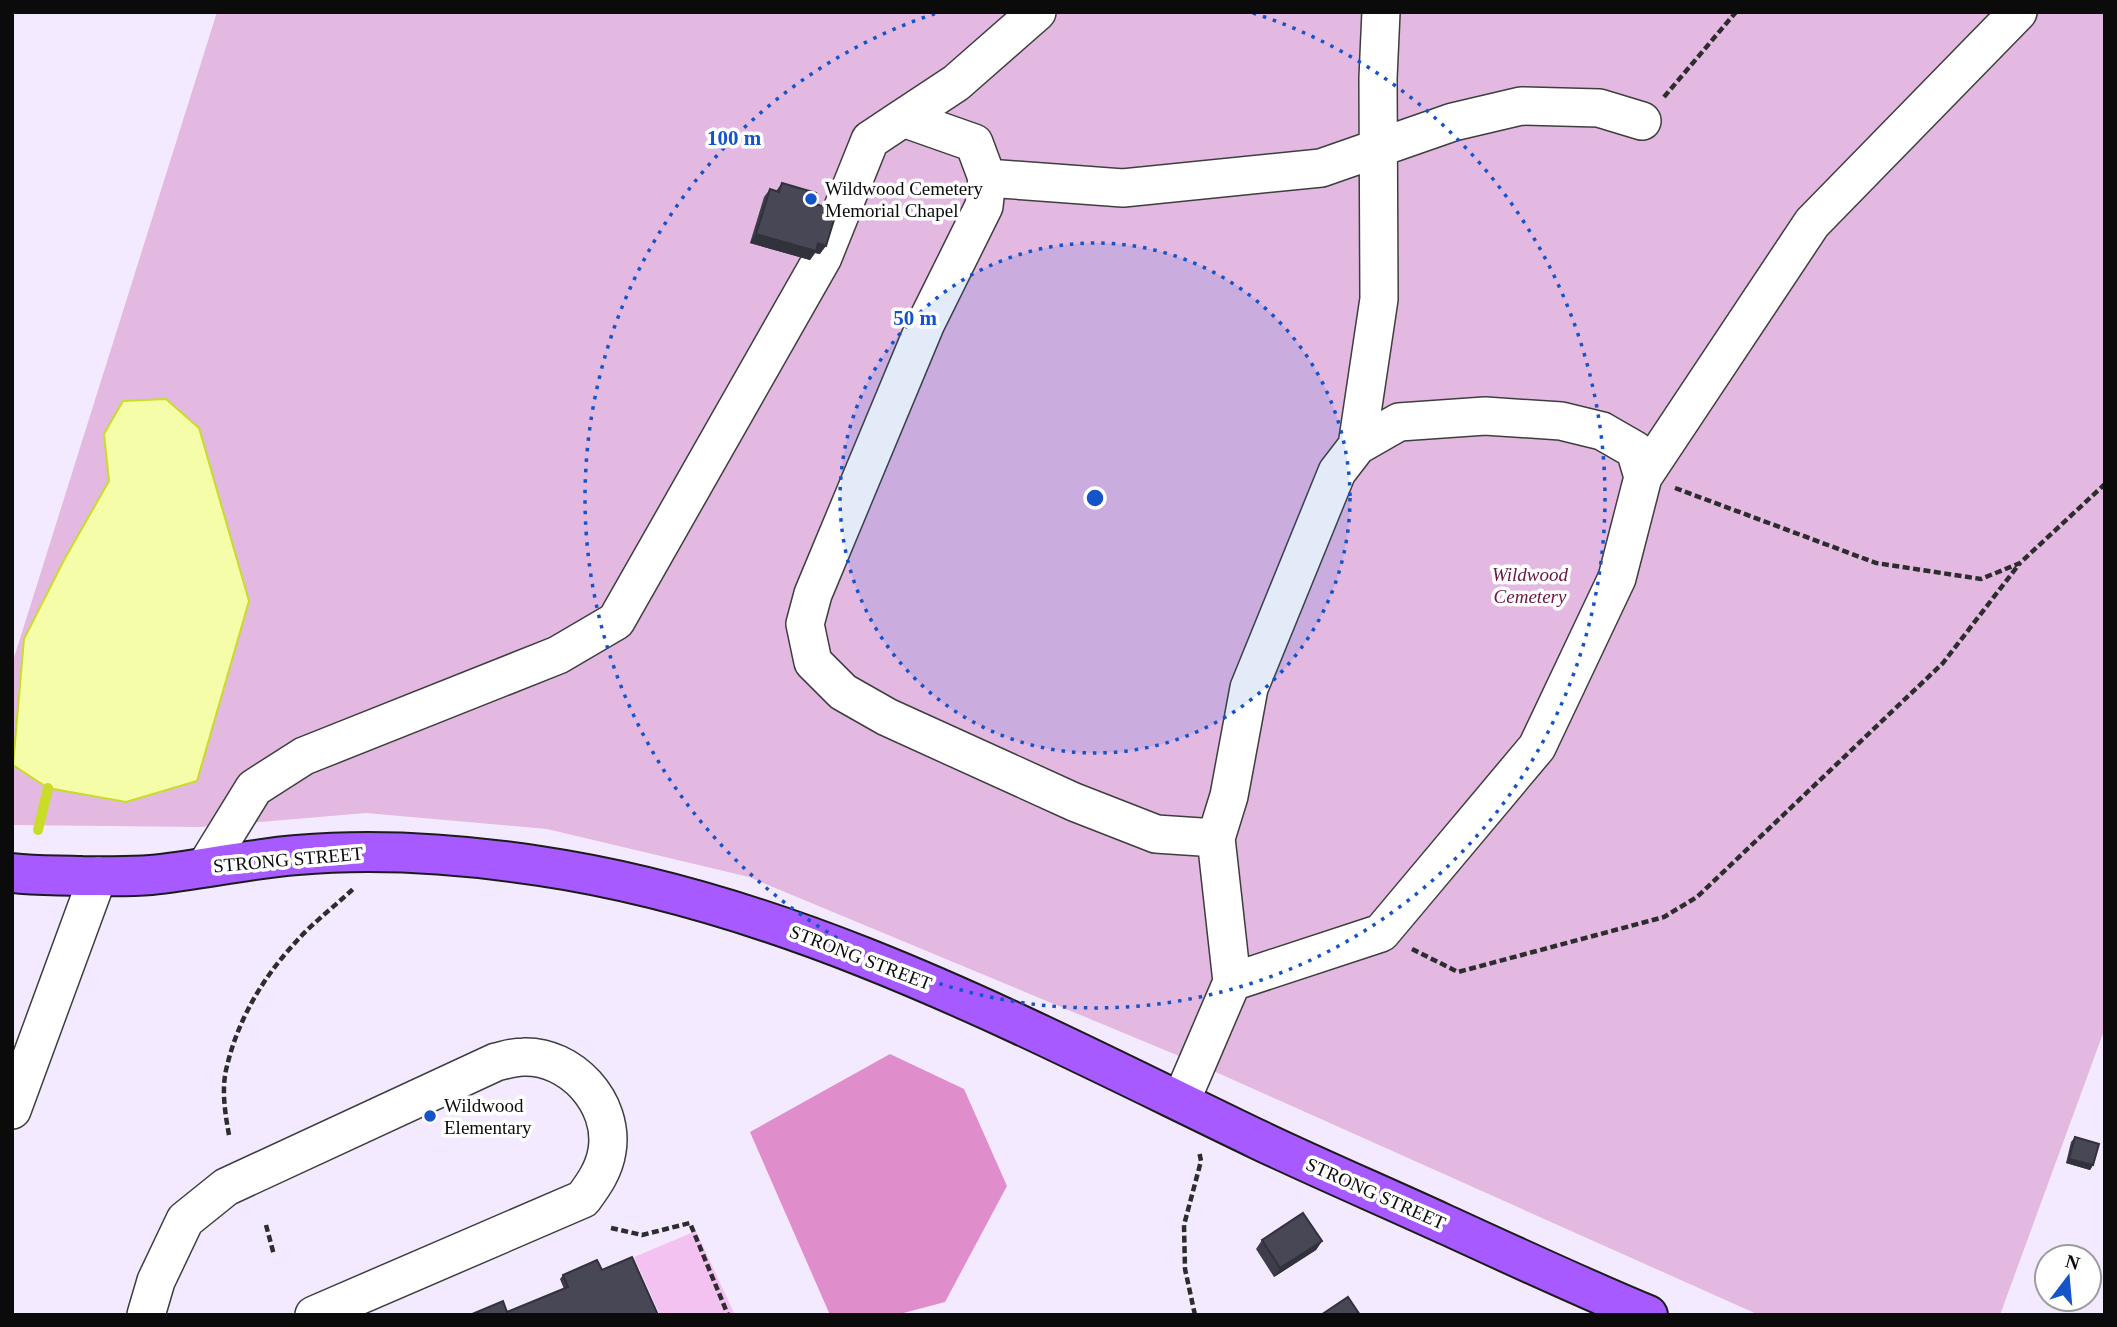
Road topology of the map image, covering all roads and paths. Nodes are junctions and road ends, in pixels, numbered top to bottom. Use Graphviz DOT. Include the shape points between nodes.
graph roads {
  1 [pos="1037,12"];
  2 [pos="1381,12"];
  3 [pos="1736,12"];
  4 [pos="2018,12"];
  5 [pos="903,118"];
  6 [pos="1642,121"];
  7 [pos="1377,150"];
  8 [pos="987,178"];
  9 [pos="1357,446"];
  10 [pos="1643,477"];
  11 [pos="2105,484"];
  12 [pos="2020,563"];
  13 [pos="1216,838"];
  14 [pos="206,866"];
  15 [pos="12,873"];
  16 [pos="98,876"];
  17 [pos="353,889"];
  18 [pos="1381,933"];
  19 [pos="1232,982"];
  20 [pos="1181,1101"];
  21 [pos="12,1110"];
  22 [pos="229,1135"];
  23 [pos="1197,1140"];
  24 [pos="266,1226"];
  25 [pos="611,1228"];
  26 [pos="274,1255"];
  27 [pos="1609,1307"];
  28 [pos="146,1315"];
  29 [pos="314,1315"];
  30 [pos="728,1315"];
  31 [pos="1195,1315"];
  32 [pos="1648,1315"];
  1 -- 5 [label="lane" via="956,83"];
  2 -- 7 [label="lane"];
  3 -- 6 [label="path"];
  4 -- 10 [label="lane" via="1812,223"];
  5 -- 8 [label="lane" via="974,144"];
  5 -- 14 [label="lane" via="870,140 823,257 616,621 558,655 304,756 254,788"];
  6 -- 7 [label="lane" via="1599,108 1521,106 1453,122"];
  7 -- 8 [label="lane" via="1321,168 1123,188"];
  7 -- 9 [label="lane" via="1379,299"];
  8 -- 13 [label="lane" via="984,206 926,323 813,594 805,624 813,662 843,692 887,717 1074,802 1156,834"];
  9 -- 10 [label="lane" via="1399,422 1485,416 1561,421 1602,431 1635,450"];
  9 -- 13 [label="lane" via="1337,472 1249,688 1229,796"];
  10 -- 12 [label="path" via="1876,563 1981,579"];
  10 -- 18 [label="lane" via="1617,578 1537,747"];
  11 -- 12 [label="path"];
  12 -- 18 [label="path" via="1943,663 1698,897 1664,917 1458,972"];
  13 -- 19 [label="lane"];
  14 -- 16 [label="main road, STRONG STREET"];
  14 -- 20 [label="main road, STRONG STREET" via="302,854 380,852 525,864 630,883 735,911 853,953 973,1002"];
  15 -- 16 [label="main road, STRONG STREET"];
  16 -- 21 [label="lane"];
  17 -- 22 [label="path" via="294,943 260,985 226,1068 224,1111"];
  18 -- 19 [label="lane"];
  19 -- 20 [label="lane"];
  20 -- 27 [label="main road, STRONG STREET"];
  23 -- 31 [label="path" via="1201,1161 1184,1225 1185,1269"];
  24 -- 26 [label="path"];
  25 -- 30 [label="path" via="642,1235 690,1223"];
  27 -- 32 [label="main road, STRONG STREET"];
  28 -- 29 [label="lane" via="156,1281 185,1220 226,1187 496,1062 524,1057 552,1061 577,1075 596,1096 606,1122 608,1150 600,1176 583,1199"];
}
